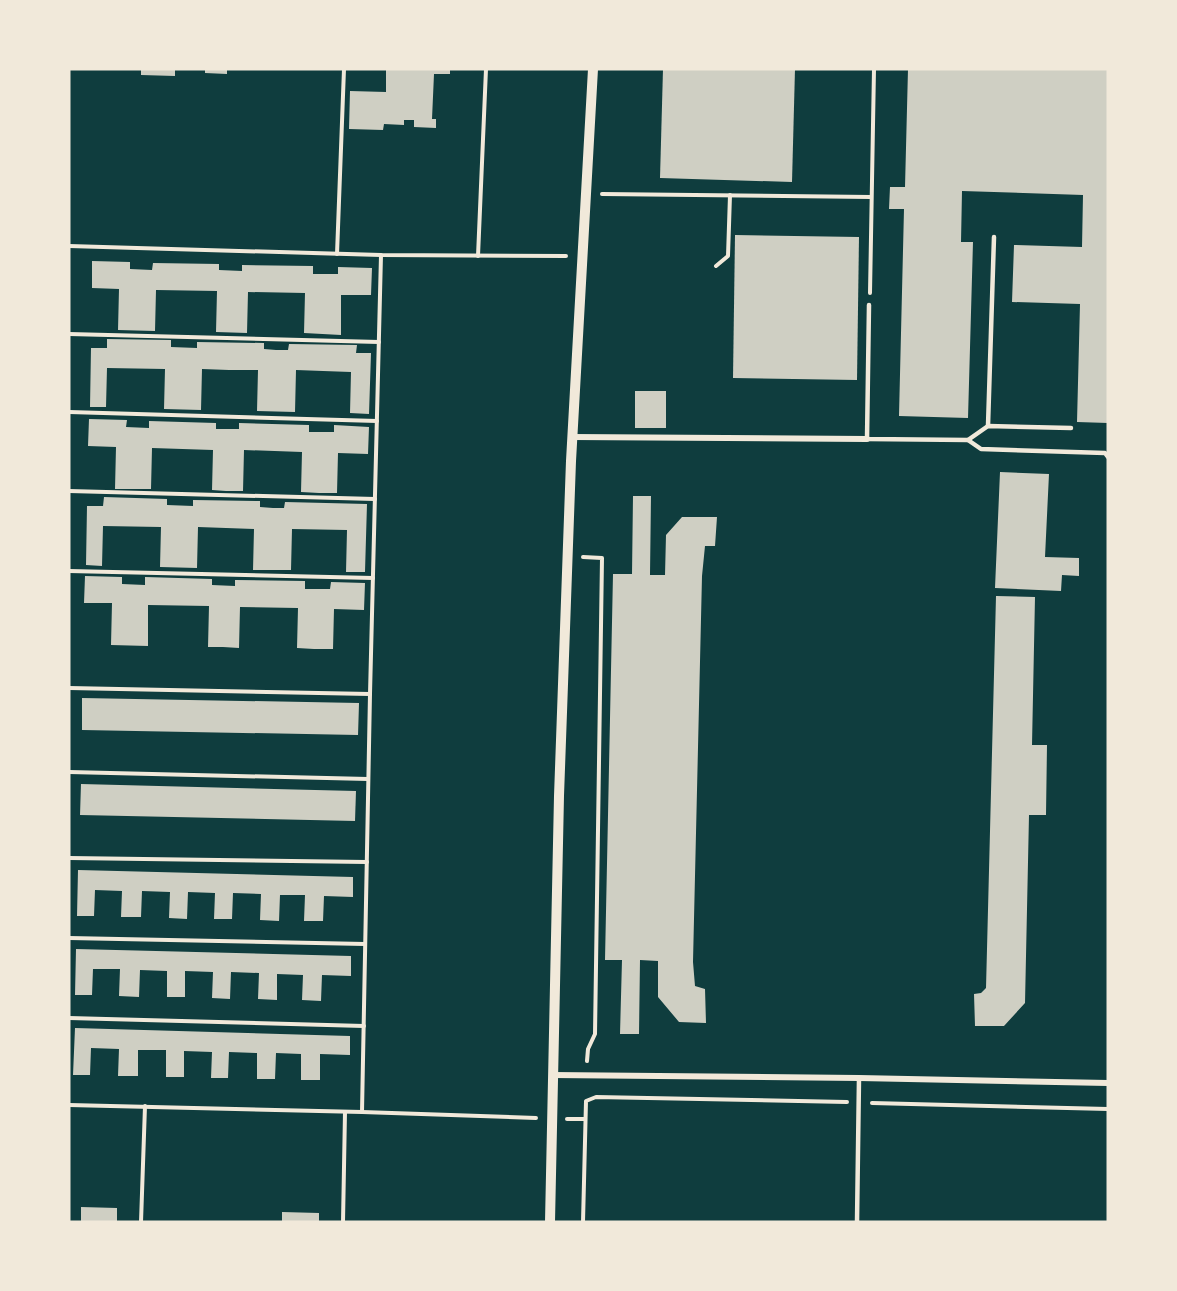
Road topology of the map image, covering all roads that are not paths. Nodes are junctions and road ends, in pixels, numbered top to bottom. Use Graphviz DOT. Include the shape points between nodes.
graph roads {
  1 [pos="593,69"];
  2 [pos="994,237"];
  3 [pos="869,304"];
  4 [pos="988,426"];
  5 [pos="1071,428"];
  6 [pos="572,437"];
  7 [pos="867,439"];
  8 [pos="968,440"];
  9 [pos="1108,457"];
  10 [pos="552,1075"];
  11 [pos="859,1078"];
  12 [pos="1108,1083"];
  13 [pos="550,1222"];
  14 [pos="857,1222"];
  1 -- 6 [label="street"];
  2 -- 4 [label="lane"];
  3 -- 7 [label="lane"];
  4 -- 5 [label="lane"];
  4 -- 8 [label="lane"];
  6 -- 7 [label="street"];
  6 -- 10 [label="street"];
  7 -- 8 [label="lane"];
  8 -- 9 [label="lane" via="981,449 1105,453"];
  10 -- 11 [label="street"];
  10 -- 13 [label="street"];
  11 -- 12 [label="street"];
  11 -- 14 [label="lane"];
}
